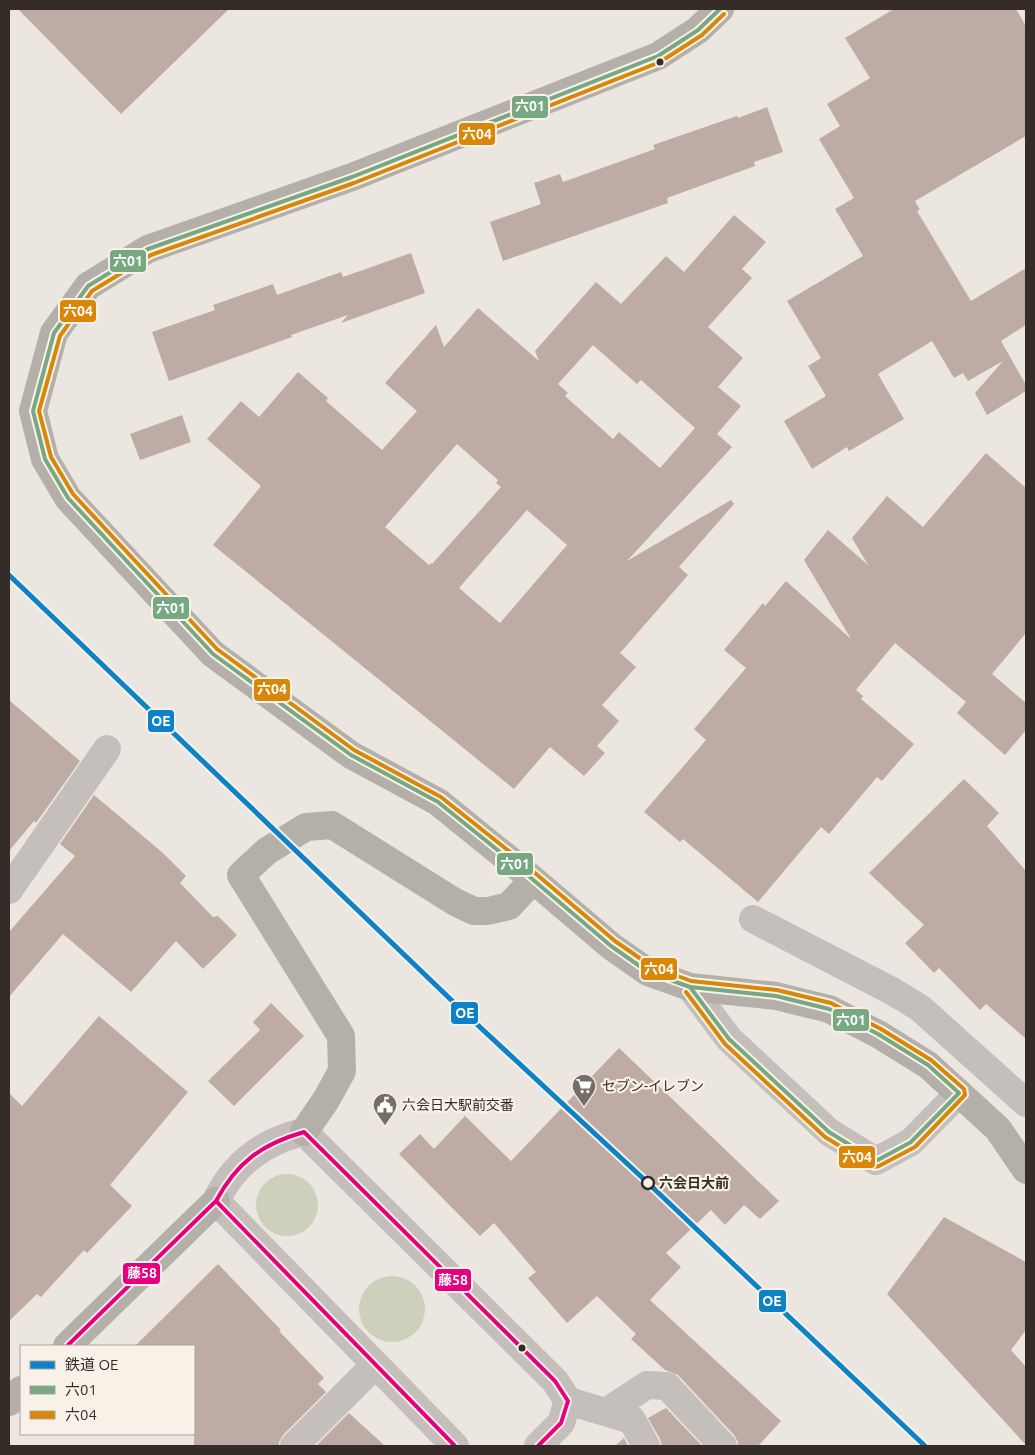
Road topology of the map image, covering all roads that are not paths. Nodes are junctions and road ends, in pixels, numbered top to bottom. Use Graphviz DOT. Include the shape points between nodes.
graph roads {
  1 [pos="720,9"];
  2 [pos="107,749"];
  3 [pos="533,880"];
  4 [pos="9,890"];
  5 [pos="753,919"];
  6 [pos="690,987"];
  7 [pos="959,1093"];
  8 [pos="1026,1103"];
  9 [pos="304,1132"];
  10 [pos="1026,1170"];
  11 [pos="216,1201"];
  12 [pos="68,1345"];
  13 [pos="375,1365"];
  14 [pos="20,1391"];
  15 [pos="568,1401"];
  16 [pos="9,1402"];
  17 [pos="606,1412"];
  18 [pos="294,1446"];
  19 [pos="454,1446"];
  20 [pos="538,1446"];
  21 [pos="646,1446"];
  22 [pos="723,1446"];
  1 -- 3 [label="street" via="698,30 658,56 352,177 148,249 88,286 54,333 33,411 45,459 68,498 213,654 351,755 438,802"];
  2 -- 4 [label="street"];
  3 -- 6 [label="street" via="611,946 648,972"];
  3 -- 9 [label="street" via="509,906 474,911 332,825 306,827 267,851 241,875 341,1036 342,1071"];
  5 -- 8 [label="street" via="920,1008"];
  6 -- 7 [label="street" via="776,996 829,1009 928,1065"];
  6 -- 7 [label="street" via="729,1039 829,1132 876,1161 911,1142"];
  7 -- 10 [label="street" via="998,1129"];
  9 -- 11 [label="street" via="283,1137 250,1156 224,1184"];
  9 -- 15 [label="street" via="556,1381"];
  11 -- 12 [label="street"];
  11 -- 13 [label="street"];
  13 -- 18 [label="street"];
  13 -- 19 [label="street"];
  14 -- 16 [label="street"];
  15 -- 17 [label="street"];
  15 -- 20 [label="street" via="561,1423"];
  17 -- 21 [label="street" via="632,1420"];
  17 -- 22 [label="street" via="648,1385 667,1386"];
}
